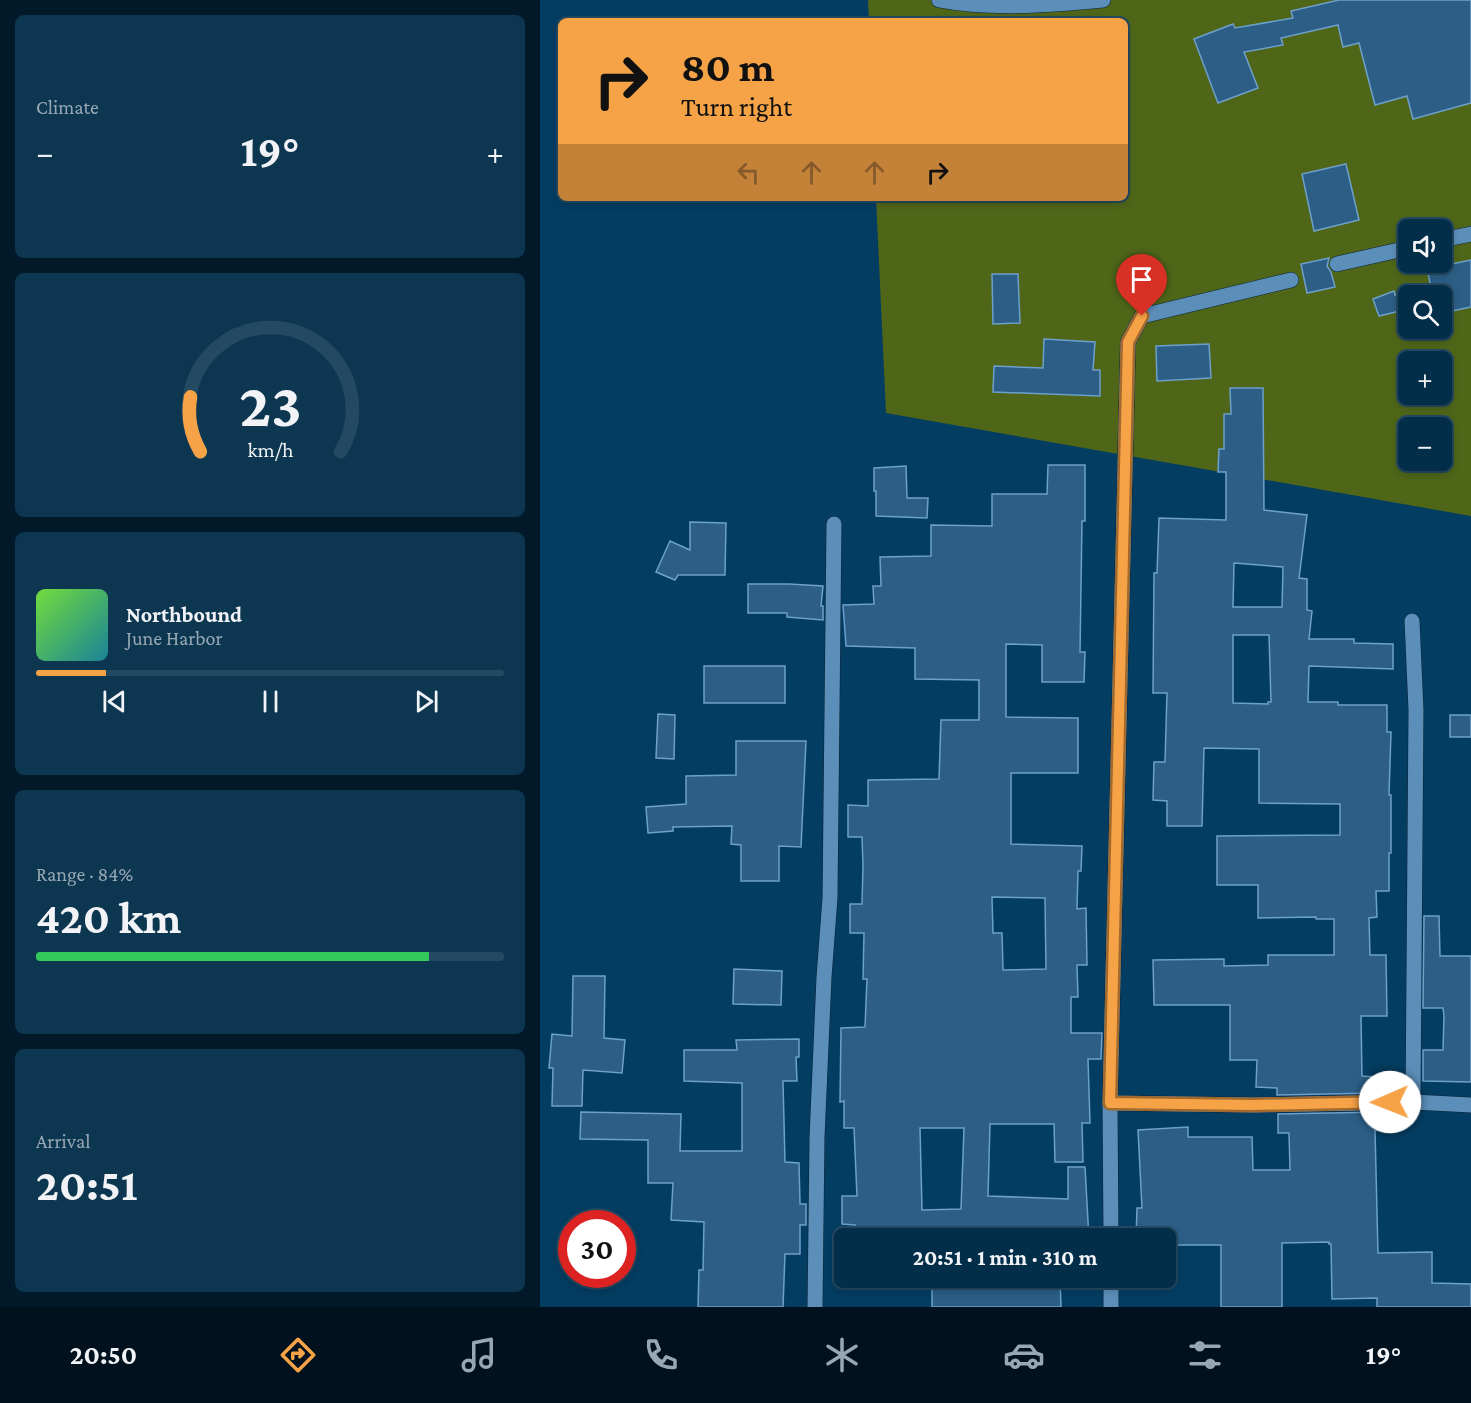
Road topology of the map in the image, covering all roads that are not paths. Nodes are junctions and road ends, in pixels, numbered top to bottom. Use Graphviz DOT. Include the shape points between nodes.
graph roads {
  1 [pos="939,0"];
  2 [pos="1103,0"];
  3 [pos="1471,234"];
  4 [pos="1452,238"];
  5 [pos="1398,250"];
  6 [pos="1337,264"];
  7 [pos="1291,280"];
  8 [pos="834,524"];
  9 [pos="1412,621"];
  10 [pos="1413,1102"];
  11 [pos="1110,1103"];
  12 [pos="1471,1105"];
  13 [pos="1111,1228"];
  14 [pos="1111,1288"];
  15 [pos="815,1307"];
  16 [pos="1111,1307"];
  1 -- 2 [label="street" via="963,4 1057,4"];
  3 -- 4 [label="street"];
  5 -- 6 [label="street"];
  7 -- 11 [label="street" via="1142,316 1128,342"];
  8 -- 15 [label="street" via="830,886 817,1138"];
  9 -- 10 [label="street" via="1416,710"];
  10 -- 11 [label="street"];
  10 -- 12 [label="street"];
  11 -- 13 [label="street"];
  14 -- 16 [label="street"];
}
